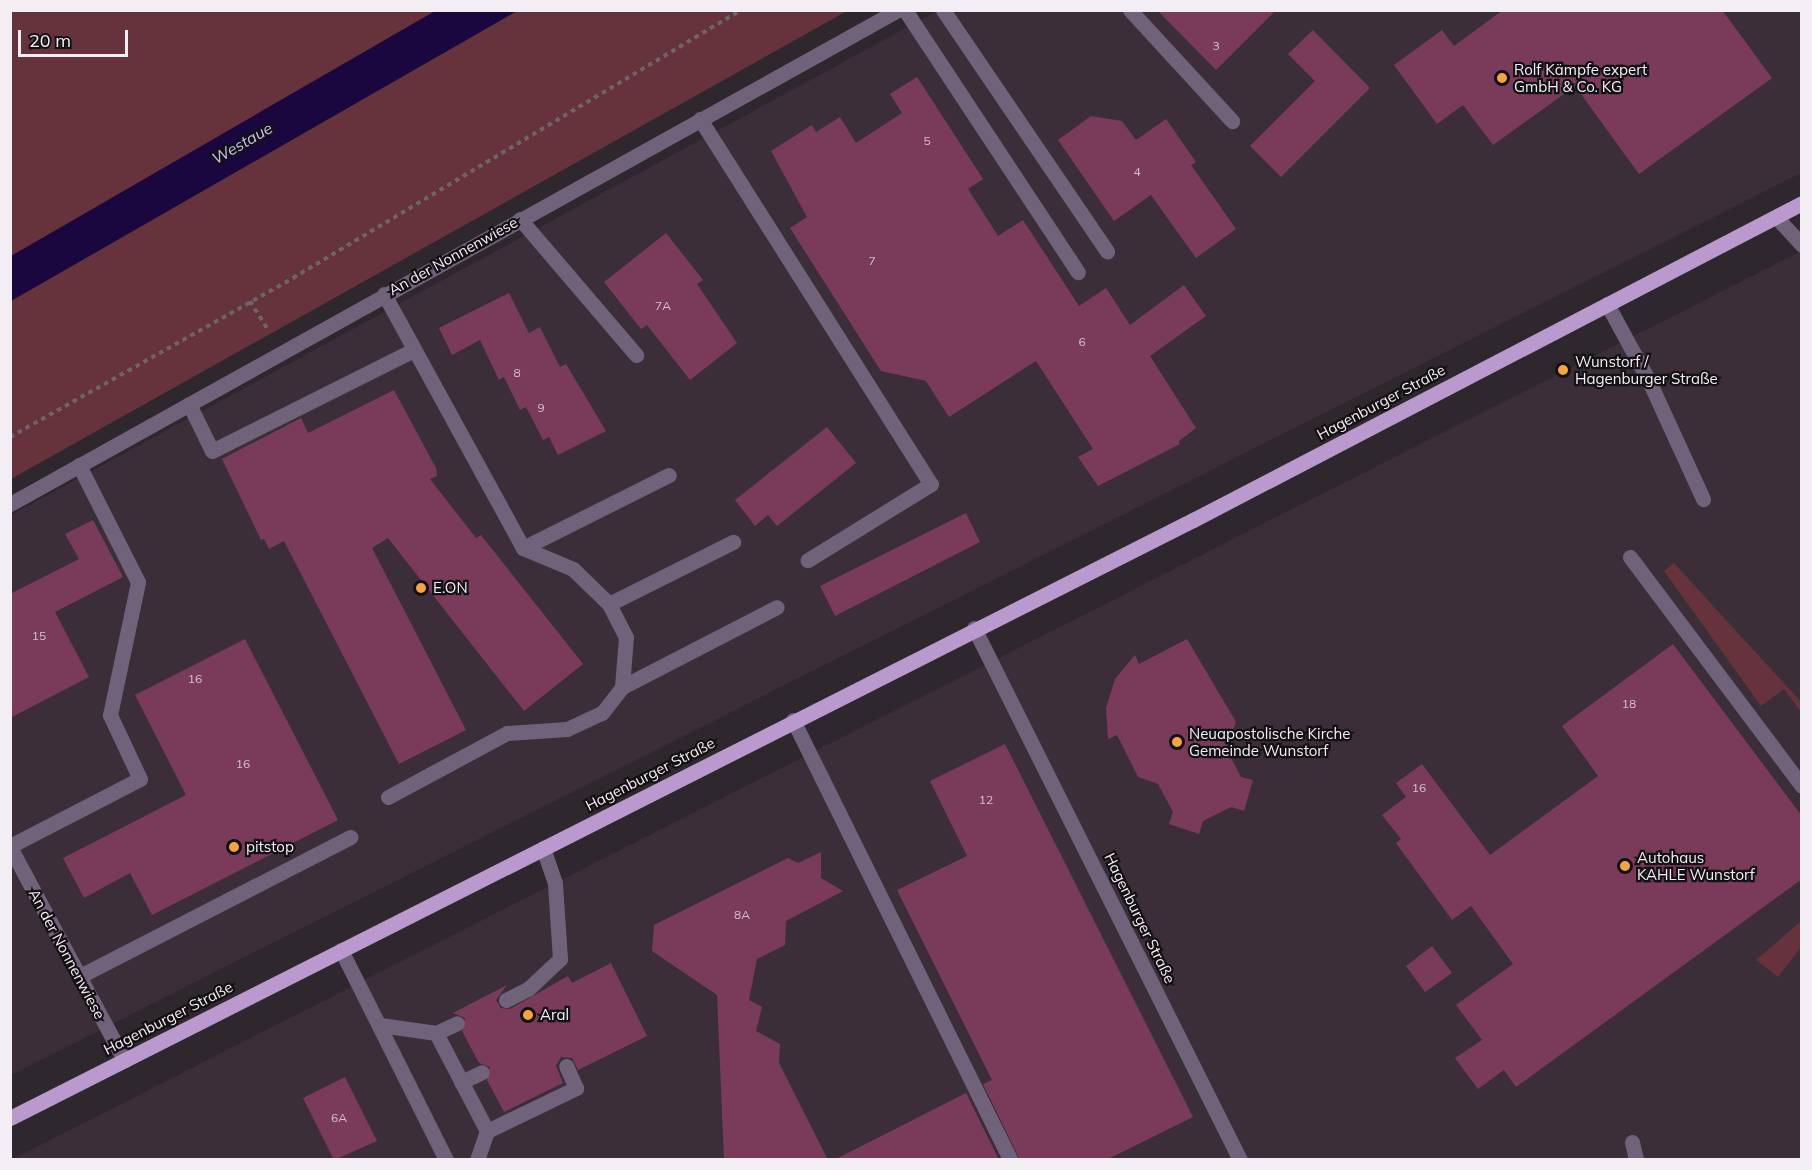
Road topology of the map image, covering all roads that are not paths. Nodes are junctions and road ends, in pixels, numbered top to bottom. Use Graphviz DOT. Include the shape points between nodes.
graph roads {
  1 [pos="898,10"];
  2 [pos="905,10"];
  3 [pos="943,10"];
  4 [pos="1130,10"];
  5 [pos="700,119"];
  6 [pos="1232,121"];
  7 [pos="1802,203"];
  8 [pos="1776,217"];
  9 [pos="520,219"];
  10 [pos="1802,245"];
  11 [pos="1107,251"];
  12 [pos="1078,272"];
  13 [pos="384,294"];
  14 [pos="1607,304"];
  15 [pos="414,350"];
  16 [pos="636,355"];
  17 [pos="189,404"];
  18 [pos="79,465"];
  19 [pos="669,475"];
  20 [pos="1703,499"];
  21 [pos="10,504"];
  22 [pos="733,542"];
  23 [pos="523,548"];
  24 [pos="1630,557"];
  25 [pos="808,560"];
  26 [pos="609,604"];
  27 [pos="777,607"];
  28 [pos="974,628"];
  29 [pos="622,687"];
  30 [pos="793,720"];
  31 [pos="1802,786"];
  32 [pos="388,797"];
  33 [pos="350,837"];
  34 [pos="10,846"];
  35 [pos="543,848"];
  36 [pos="341,950"];
  37 [pos="80,976"];
  38 [pos="506,1000"];
  39 [pos="457,1023"];
  40 [pos="380,1025"];
  41 [pos="436,1034"];
  42 [pos="124,1060"];
  43 [pos="566,1066"];
  44 [pos="482,1072"];
  45 [pos="461,1082"];
  46 [pos="10,1118"];
  47 [pos="487,1131"];
  48 [pos="1632,1142"];
  49 [pos="446,1160"];
  50 [pos="477,1160"];
  51 [pos="1010,1160"];
  52 [pos="1240,1160"];
  53 [pos="1636,1160"];
  1 -- 5 [label="street, An der Nonnenwiese"];
  2 -- 12 [label="street"];
  3 -- 11 [label="street"];
  4 -- 6 [label="street"];
  5 -- 9 [label="street, An der Nonnenwiese"];
  5 -- 25 [label="street" via="931,484"];
  7 -- 8 [label="main road, Hagenburger Straße"];
  8 -- 10 [label="street"];
  8 -- 14 [label="main road, Hagenburger Straße"];
  9 -- 13 [label="street, An der Nonnenwiese"];
  9 -- 16 [label="street"];
  13 -- 15 [label="street"];
  13 -- 17 [label="street, An der Nonnenwiese"];
  14 -- 20 [label="street" via="1649,381"];
  14 -- 28 [label="main road, Hagenburger Straße" via="1193,520"];
  15 -- 17 [label="street" via="212,451"];
  15 -- 23 [label="street"];
  17 -- 18 [label="street, An der Nonnenwiese"];
  18 -- 21 [label="street, An der Nonnenwiese"];
  18 -- 34 [label="street" via="138,582 110,715 140,779"];
  19 -- 23 [label="street"];
  22 -- 26 [label="street"];
  23 -- 26 [label="street" via="573,569"];
  24 -- 31 [label="street"];
  26 -- 29 [label="street" via="626,637"];
  27 -- 29 [label="street"];
  28 -- 30 [label="main road, Hagenburger Straße"];
  28 -- 52 [label="street, Hagenburger Straße"];
  29 -- 32 [label="street" via="602,712 576,725 507,734"];
  30 -- 35 [label="main road, Hagenburger Straße"];
  30 -- 51 [label="street"];
  33 -- 37 [label="street"];
  34 -- 37 [label="street, An der Nonnenwiese"];
  35 -- 36 [label="main road, Hagenburger Straße"];
  35 -- 38 [label="street" via="555,884 560,959 530,992"];
  36 -- 40 [label="street"];
  36 -- 42 [label="main road, Hagenburger Straße"];
  37 -- 42 [label="street, An der Nonnenwiese"];
  39 -- 41 [label="street"];
  40 -- 41 [label="street"];
  40 -- 49 [label="street"];
  41 -- 45 [label="street"];
  42 -- 46 [label="main road, Hagenburger Straße"];
  43 -- 47 [label="street" via="576,1088"];
  44 -- 45 [label="street"];
  45 -- 47 [label="street"];
  47 -- 50 [label="street"];
  48 -- 53 [label="street"];
}
